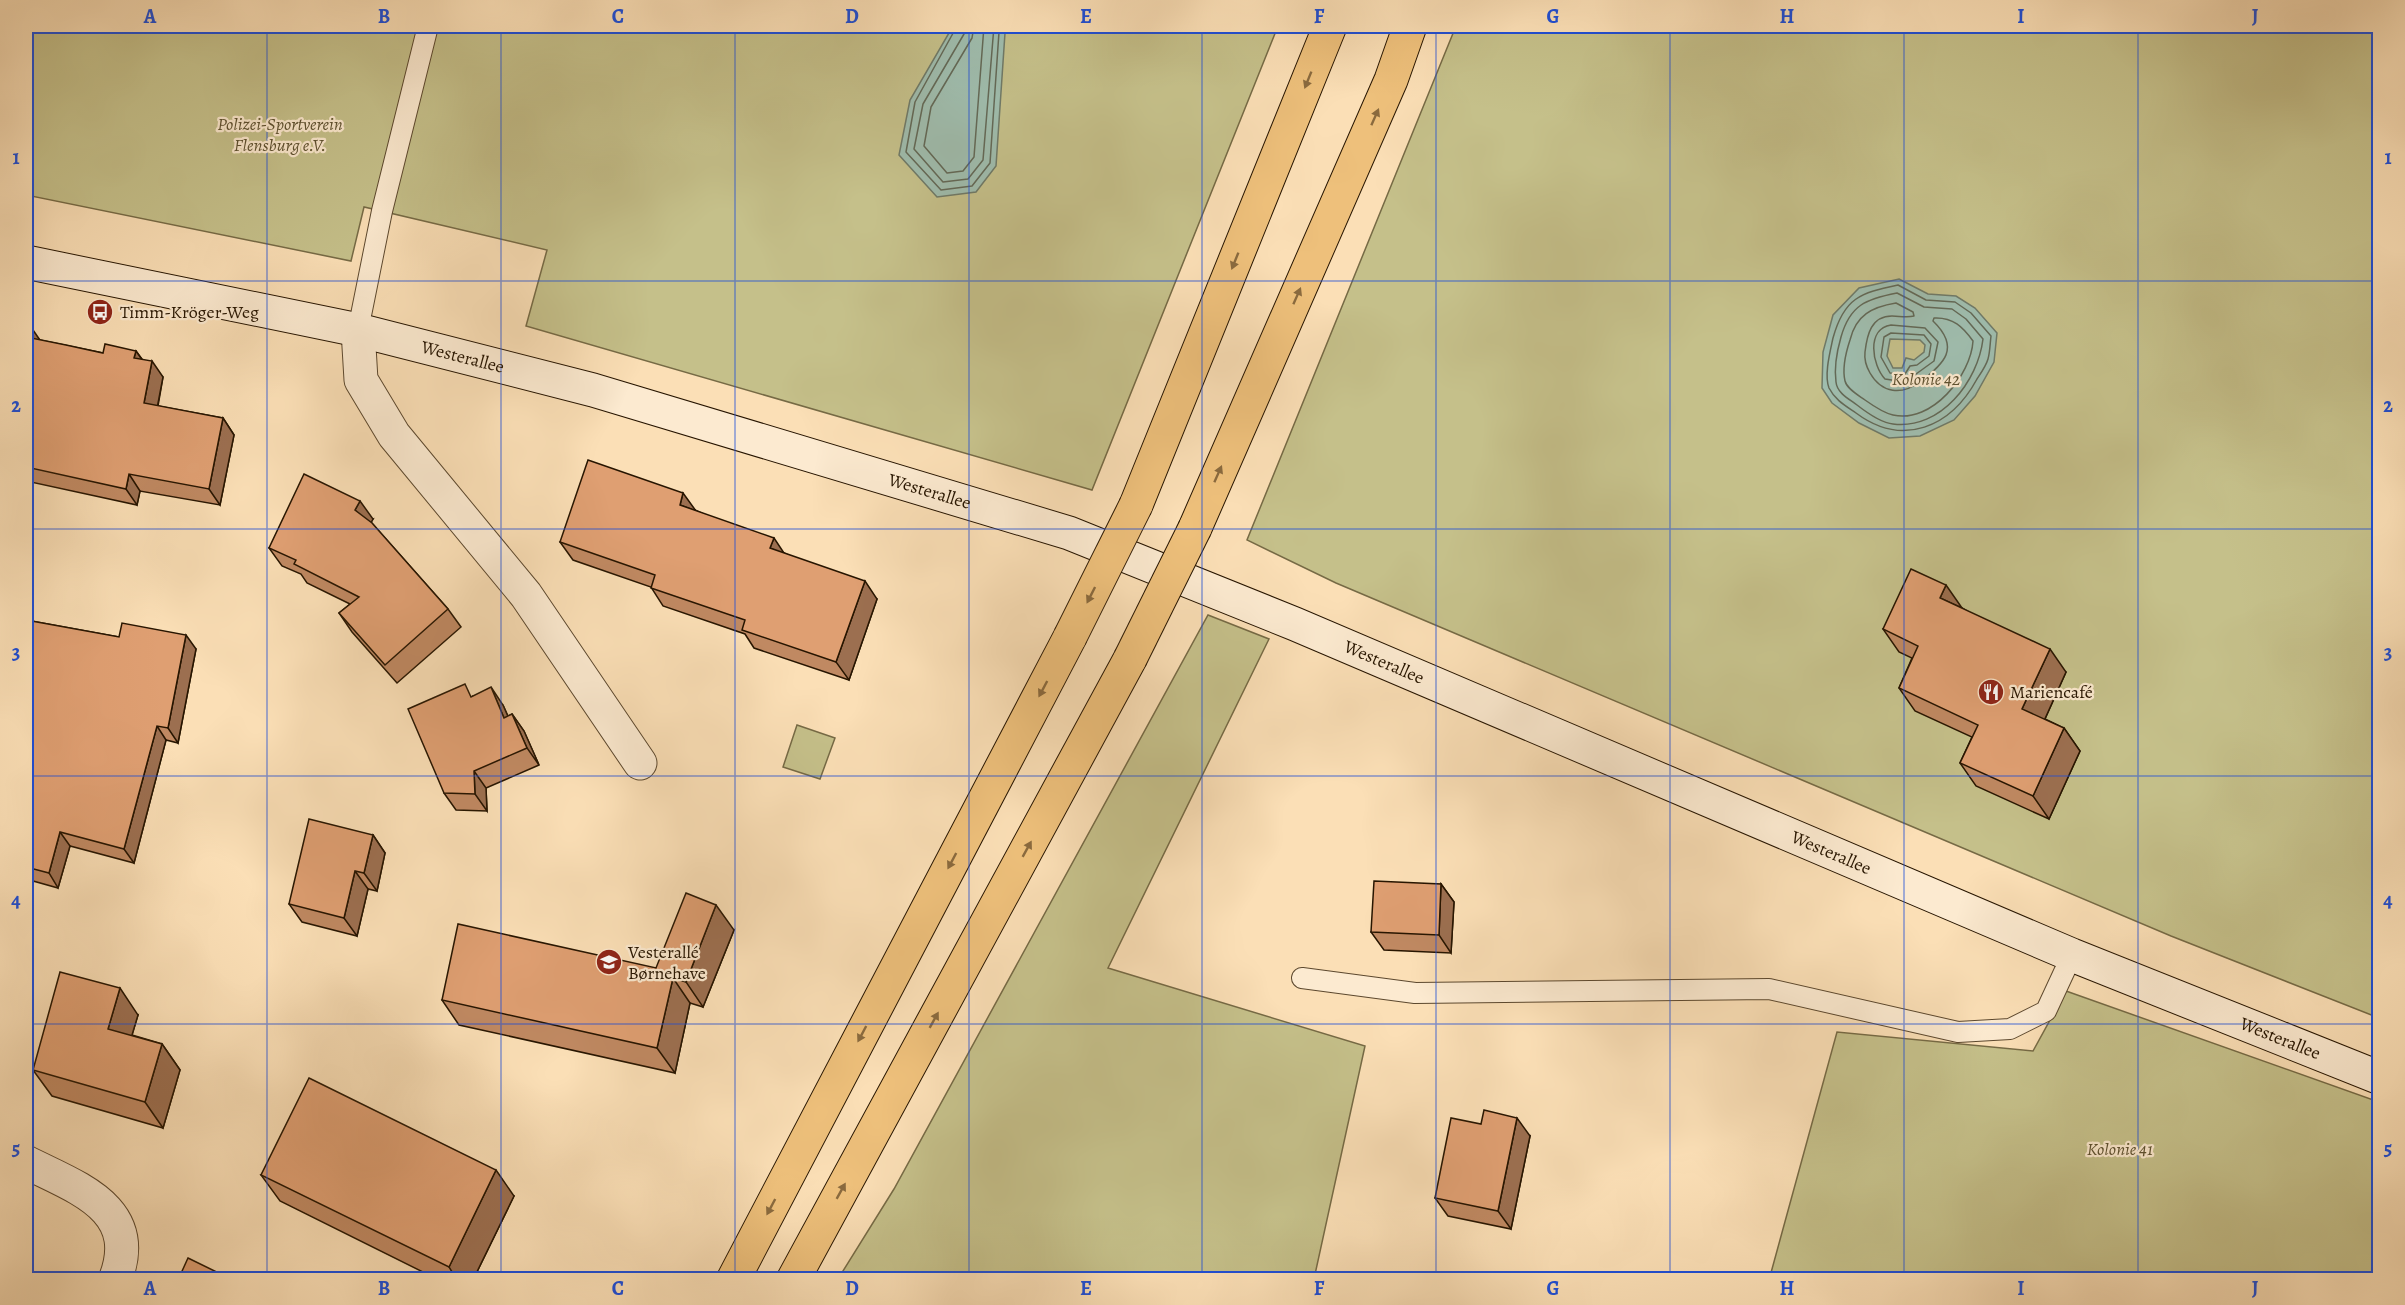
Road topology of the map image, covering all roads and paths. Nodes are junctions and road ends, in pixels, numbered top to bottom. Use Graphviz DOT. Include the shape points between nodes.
graph roads {
  1 [pos="428,26"];
  2 [pos="1330,26"];
  3 [pos="1410,26"];
  4 [pos="26,262"];
  5 [pos="358,330"];
  6 [pos="640,763"];
  7 [pos="2072,955"];
  8 [pos="1302,978"];
  9 [pos="2379,1078"];
  10 [pos="26,1162"];
  11 [pos="115,1280"];
  12 [pos="733,1280"];
  13 [pos="793,1280"];
  1 -- 5 [label="lane" via="382,211"];
  2 -- 12 [label="highway, one-way, bridge" via="1137,506"];
  13 -- 3 [label="highway, one-way, bridge" via="1130,659 1195,528 1391,81"];
  4 -- 5 [label="street, Westerallee"];
  5 -- 6 [label="street" via="361,380 394,435 526,595"];
  5 -- 7 [label="street, Westerallee" via="593,390 1069,533 1295,624"];
  7 -- 8 [label="lane" via="2046,1011 2010,1029 1958,1032 1769,989 1415,993"];
  7 -- 9 [label="street, Westerallee"];
  10 -- 11 [label="street" via="94,1197 115,1221 124,1242"];
}
